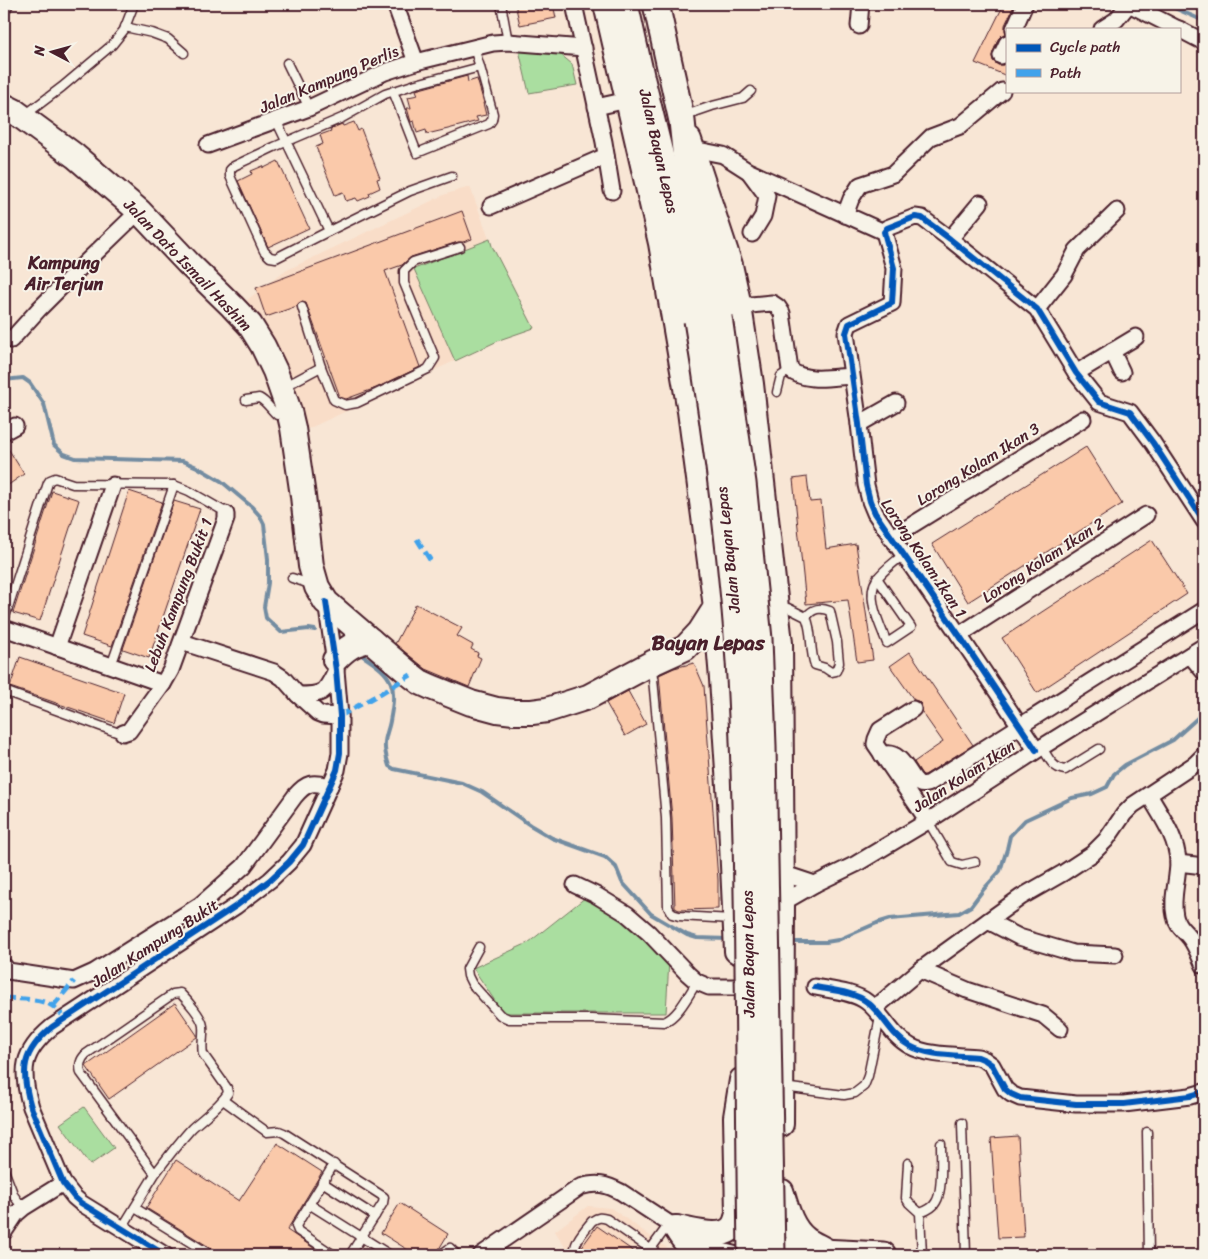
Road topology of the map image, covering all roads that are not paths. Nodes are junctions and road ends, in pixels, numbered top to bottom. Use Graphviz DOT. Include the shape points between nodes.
graph roads {
  1 [pos="9,4"];
  2 [pos="134,4"];
  3 [pos="394,4"];
  4 [pos="501,4"];
  5 [pos="574,4"];
  6 [pos="606,4"];
  7 [pos="626,4"];
  8 [pos="656,4"];
  9 [pos="861,4"];
  10 [pos="1026,4"];
  11 [pos="1129,4"];
  12 [pos="4,13"];
  13 [pos="125,26"];
  14 [pos="859,26"];
  15 [pos="1014,28"];
  16 [pos="1104,28"];
  17 [pos="1177,28"];
  18 [pos="1180,30"];
  19 [pos="508,42"];
  20 [pos="1204,42"];
  21 [pos="474,48"];
  22 [pos="584,48"];
  23 [pos="184,53"];
  24 [pos="416,62"];
  25 [pos="287,63"];
  26 [pos="480,67"];
  27 [pos="393,91"];
  28 [pos="751,91"];
  29 [pos="1002,91"];
  30 [pos="628,100"];
  31 [pos="596,107"];
  32 [pos="309,108"];
  33 [pos="13,111"];
  34 [pos="682,119"];
  35 [pos="276,120"];
  36 [pos="654,125"];
  37 [pos="286,142"];
  38 [pos="208,145"];
  39 [pos="693,149"];
  40 [pos="606,156"];
  41 [pos="748,171"];
  42 [pos="452,176"];
  43 [pos="612,191"];
  44 [pos="980,203"];
  45 [pos="492,206"];
  46 [pos="1116,210"];
  47 [pos="139,211"];
  48 [pos="845,215"];
  49 [pos="329,231"];
  50 [pos="884,232"];
  51 [pos="752,234"];
  52 [pos="950,239"];
  53 [pos="460,247"];
  54 [pos="670,295"];
  55 [pos="302,307"];
  56 [pos="1037,309"];
  57 [pos="718,314"];
  58 [pos="4,336"];
  59 [pos="1136,337"];
  60 [pos="1112,351"];
  61 [pos="320,367"];
  62 [pos="790,370"];
  63 [pos="1122,372"];
  64 [pos="1076,373"];
  65 [pos="851,376"];
  66 [pos="280,386"];
  67 [pos="777,392"];
  68 [pos="246,400"];
  69 [pos="896,403"];
  70 [pos="289,411"];
  71 [pos="1083,418"];
  72 [pos="859,424"];
  73 [pos="113,485"];
  74 [pos="174,485"];
  75 [pos="226,514"];
  76 [pos="1146,515"];
  77 [pos="1204,521"];
  78 [pos="891,538"];
  79 [pos="904,554"];
  80 [pos="292,578"];
  81 [pos="877,578"];
  82 [pos="322,594"];
  83 [pos="716,607"];
  84 [pos="776,609"];
  85 [pos="1204,610"];
  86 [pos="806,617"];
  87 [pos="4,620"];
  88 [pos="4,628"];
  89 [pos="959,635"];
  90 [pos="370,640"];
  91 [pos="182,642"];
  92 [pos="1204,646"];
  93 [pos="57,647"];
  94 [pos="685,648"];
  95 [pos="1190,655"];
  96 [pos="652,663"];
  97 [pos="335,665"];
  98 [pos="110,666"];
  99 [pos="1204,672"];
  100 [pos="722,680"];
  101 [pos="162,684"];
  102 [pos="4,690"];
  103 [pos="298,695"];
  104 [pos="913,709"];
  105 [pos="340,716"];
  106 [pos="1020,726"];
  107 [pos="123,733"];
  108 [pos="1039,748"];
  109 [pos="1099,748"];
  110 [pos="882,755"];
  111 [pos="1204,756"];
  112 [pos="330,786"];
  113 [pos="1149,795"];
  114 [pos="730,801"];
  115 [pos="781,801"];
  116 [pos="928,821"];
  117 [pos="731,831"];
  118 [pos="781,831"];
  119 [pos="975,862"];
  120 [pos="1178,863"];
  121 [pos="1204,866"];
  122 [pos="782,873"];
  123 [pos="816,884"];
  124 [pos="575,885"];
  125 [pos="782,903"];
  126 [pos="988,921"];
  127 [pos="736,933"];
  128 [pos="479,947"];
  129 [pos="1115,955"];
  130 [pos="4,966"];
  131 [pos="1204,966"];
  132 [pos="920,970"];
  133 [pos="698,982"];
  134 [pos="739,987"];
  135 [pos="815,987"];
  136 [pos="877,1012"];
  137 [pos="1060,1029"];
  138 [pos="742,1080"];
  139 [pos="782,1087"];
  140 [pos="1204,1092"];
  141 [pos="223,1100"];
  142 [pos="962,1123"];
  143 [pos="1147,1132"];
  144 [pos="941,1144"];
  145 [pos="908,1163"];
  146 [pos="334,1164"];
  147 [pos="4,1170"];
  148 [pos="156,1174"];
  149 [pos="322,1182"];
  150 [pos="62,1183"];
  151 [pos="781,1192"];
  152 [pos="309,1204"];
  153 [pos="22,1208"];
  154 [pos="135,1208"];
  155 [pos="920,1213"];
  156 [pos="375,1216"];
  157 [pos="672,1226"];
  158 [pos="122,1228"];
  159 [pos="4,1231"];
  160 [pos="362,1238"];
  161 [pos="145,1249"];
  162 [pos="650,1250"];
  163 [pos="828,1252"];
  164 [pos="778,1253"];
  165 [pos="165,1255"];
  166 [pos="211,1255"];
  167 [pos="334,1255"];
  168 [pos="350,1255"];
  169 [pos="390,1255"];
  170 [pos="440,1255"];
  171 [pos="457,1255"];
  172 [pos="481,1255"];
  173 [pos="575,1255"];
  174 [pos="658,1255"];
  175 [pos="705,1255"];
  176 [pos="737,1255"];
  177 [pos="745,1255"];
  178 [pos="751,1255"];
  179 [pos="883,1255"];
  180 [pos="922,1255"];
  181 [pos="966,1255"];
  182 [pos="1149,1255"];
  1 -- 12 [label="lane"];
  2 -- 13 [label="lane"];
  3 -- 24 [label="street"];
  4 -- 19 [label="lane"];
  5 -- 22 [label="street"];
  6 -- 30 [label="main road, Jalan Bayan Lepas"];
  7 -- 36 [label="highway, Jalan Bayan Lepas"];
  8 -- 34 [label="highway, Jalan Bayan Lepas"];
  9 -- 14 [label="street"];
  10 -- 15 [label="street"];
  11 -- 16 [label="street" via="1116,20"];
  11 -- 17 [label="street"];
  13 -- 23 [label="lane" via="168,39"];
  13 -- 33 [label="lane" via="112,46 62,87"];
  18 -- 20 [label="street"];
  19 -- 21 [label="street, Jalan Kampung Perlis"];
  19 -- 22 [label="street, Jalan Kampung Perlis"];
  21 -- 24 [label="street, Jalan Kampung Perlis"];
  21 -- 26 [label="lane"];
  22 -- 31 [label="street"];
  24 -- 32 [label="street, Jalan Kampung Perlis" via="385,72"];
  25 -- 32 [label="lane"];
  26 -- 27 [label="lane"];
  26 -- 27 [label="lane" via="492,120 417,153"];
  27 -- 37 [label="lane"];
  28 -- 34 [label="lane" via="743,98 712,106"];
  29 -- 48 [label="street" via="960,126 931,137 893,174 860,185"];
  30 -- 31 [label="street"];
  30 -- 54 [label="main road, Jalan Bayan Lepas"];
  31 -- 40 [label="street"];
  32 -- 35 [label="street, Jalan Kampung Perlis"];
  33 -- 47 [label="main road, Jalan Dato Ismail Hashim" via="75,156"];
  34 -- 39 [label="main road, Jalan Bayan Lepas"];
  34 -- 57 [label="highway, Jalan Bayan Lepas" via="688,179"];
  35 -- 37 [label="lane"];
  35 -- 38 [label="street, Jalan Kampung Perlis"];
  36 -- 54 [label="highway"];
  36 -- 57 [label="highway, Jalan Bayan Lepas" via="673,206"];
  37 -- 49 [label="lane"];
  37 -- 49 [label="lane" via="230,170 264,251 276,258"];
  39 -- 41 [label="street" via="723,155"];
  39 -- 57 [label="main road, Jalan Bayan Lepas" via="730,265"];
  40 -- 43 [label="street"];
  40 -- 45 [label="street"];
  41 -- 48 [label="street"];
  41 -- 51 [label="street" via="767,196 763,216"];
  42 -- 49 [label="lane" via="410,191"];
  44 -- 52 [label="street"];
  46 -- 56 [label="street" via="1077,250 1064,275"];
  47 -- 58 [label="street" via="39,309 12,340"];
  47 -- 66 [label="main road, Jalan Dato Ismail Hashim" via="250,325"];
  48 -- 50 [label="street"];
  50 -- 52 [label="street" via="886,228 918,217"];
  50 -- 65 [label="street, Lorong Kolam Ikan 1" via="894,268 892,302 849,324 846,333"];
  52 -- 56 [label="street"];
  53 -- 61 [label="lane" via="413,262 404,271 404,283 435,358 428,369 357,403 345,405 334,400"];
  54 -- 83 [label="main road, Jalan Bayan Lepas" via="690,411"];
  55 -- 61 [label="lane"];
  56 -- 64 [label="street"];
  57 -- 62 [label="street" via="772,303 778,307 782,313"];
  57 -- 84 [label="main road, Jalan Bayan Lepas" via="751,384"];
  57 -- 164 [label="highway, Jalan Bayan Lepas, bridge" via="743,483 759,639"];
  57 -- 178 [label="highway, Jalan Bayan Lepas, bridge" via="711,409 735,610 743,740"];
  59 -- 60 [label="street"];
  60 -- 63 [label="street"];
  60 -- 64 [label="street"];
  61 -- 66 [label="lane"];
  62 -- 65 [label="street" via="809,378"];
  62 -- 67 [label="lane" via="781,376"];
  64 -- 77 [label="street" via="1099,402 1130,412"];
  65 -- 72 [label="street, Lorong Kolam Ikan 1"];
  66 -- 70 [label="main road, Jalan Dato Ismail Hashim"];
  68 -- 70 [label="lane" via="259,398 267,402 277,415"];
  69 -- 72 [label="street"];
  70 -- 82 [label="main road, Jalan Dato Ismail Hashim" via="304,496 311,566"];
  71 -- 78 [label="street, Lorong Kolam Ikan 3"];
  72 -- 78 [label="street, Lorong Kolam Ikan 1" via="870,501"];
  73 -- 74 [label="lane"];
  73 -- 87 [label="lane" via="50,480"];
  73 -- 93 [label="street"];
  74 -- 75 [label="lane"];
  74 -- 98 [label="lane"];
  75 -- 91 [label="street, Lebuh Kampung Bukit 1"];
  76 -- 89 [label="street, Lorong Kolam Ikan 2"];
  78 -- 79 [label="street, Lorong Kolam Ikan 1"];
  79 -- 81 [label="lane"];
  79 -- 89 [label="street, Lorong Kolam Ikan 1"];
  80 -- 82 [label="lane"];
  81 -- 81 [label="lane" via="873,586 873,602 887,643 911,627"];
  82 -- 90 [label="main road"];
  82 -- 97 [label="street, Jalan Kampung Bukit"];
  83 -- 94 [label="main road"];
  83 -- 100 [label="main road, Jalan Bayan Lepas"];
  84 -- 86 [label="lane" via="788,608"];
  84 -- 115 [label="main road, Jalan Bayan Lepas" via="780,643"];
  85 -- 106 [label="street"];
  86 -- 86 [label="lane" via="815,665 836,671 840,663 830,611 823,608 811,611"];
  88 -- 93 [label="street"];
  89 -- 106 [label="street, Lorong Kolam Ikan 1"];
  90 -- 96 [label="main road" via="431,688 470,703 514,712 547,710 588,697"];
  90 -- 97 [label="main road" via="350,646"];
  91 -- 101 [label="street, Lebuh Kampung Bukit 1"];
  91 -- 103 [label="street" via="274,672"];
  92 -- 95 [label="street, Jalan Kolam Ikan"];
  93 -- 98 [label="street"];
  94 -- 96 [label="main road"];
  94 -- 100 [label="main road" via="703,658"];
  95 -- 99 [label="street"];
  95 -- 108 [label="street, Jalan Kolam Ikan"];
  96 -- 127 [label="lane" via="666,818 668,907 672,914"];
  97 -- 103 [label="street" via="328,688 316,695"];
  97 -- 105 [label="street, Jalan Kampung Bukit"];
  98 -- 101 [label="street"];
  100 -- 114 [label="main road, Jalan Bayan Lepas"];
  101 -- 107 [label="street, Lebuh Kampung Bukit 1" via="129,730"];
  102 -- 107 [label="lane"];
  103 -- 105 [label="street" via="318,713"];
  104 -- 110 [label="street" via="880,730 875,744"];
  105 -- 112 [label="street, Jalan Kampung Bukit" via="340,753"];
  106 -- 108 [label="street, Lorong Kolam Ikan 1"];
  106 -- 110 [label="street" via="928,784 917,782 896,756"];
  108 -- 109 [label="lane" via="1058,769 1065,770"];
  108 -- 116 [label="street, Jalan Kolam Ikan"];
  110 -- 116 [label="street"];
  111 -- 113 [label="street"];
  112 -- 130 [label="street" via="317,783 303,787 244,866 200,904 94,972 74,981 8,971"];
  112 -- 150 [label="street, Jalan Kampung Bukit" via="303,844 270,880 52,1028 32,1047 25,1072 28,1097"];
  113 -- 120 [label="street" via="1172,836"];
  113 -- 126 [label="street" via="1124,814 1092,854"];
  114 -- 115 [label="main road" via="746,810 760,812 768,811"];
  114 -- 117 [label="main road, Jalan Bayan Lepas"];
  115 -- 118 [label="main road, Jalan Bayan Lepas"];
  116 -- 119 [label="lane" via="952,862 962,865"];
  116 -- 123 [label="street, Jalan Kolam Ikan"];
  117 -- 118 [label="main road" via="738,824 751,820"];
  117 -- 127 [label="main road, Jalan Bayan Lepas"];
  118 -- 122 [label="main road, Jalan Bayan Lepas"];
  120 -- 121 [label="street"];
  120 -- 131 [label="street" via="1174,904 1176,923 1190,938"];
  122 -- 123 [label="street"];
  122 -- 125 [label="main road, Jalan Bayan Lepas"];
  123 -- 125 [label="street, Jalan Kolam Ikan"];
  124 -- 133 [label="street" via="627,914"];
  125 -- 139 [label="main road, Jalan Bayan Lepas"];
  126 -- 129 [label="street" via="1019,936 1073,953"];
  126 -- 132 [label="street"];
  127 -- 134 [label="main road, Jalan Bayan Lepas"];
  128 -- 133 [label="lane" via="467,970 468,976 500,1015 509,1019 664,1022 677,1012"];
  132 -- 136 [label="street" via="882,1002"];
  132 -- 137 [label="street" via="967,990 1043,1015"];
  133 -- 134 [label="street" via="709,987"];
  134 -- 138 [label="main road, Jalan Bayan Lepas"];
  135 -- 136 [label="street" via="856,996"];
  136 -- 139 [label="lane" via="864,1086 855,1093 844,1095"];
  136 -- 140 [label="street" via="898,1037 916,1049 978,1057 992,1064 1005,1089 1020,1098 1076,1104 1124,1104"];
  138 -- 157 [label="main road" via="736,1117 738,1214 734,1226 721,1234"];
  138 -- 177 [label="main road, Jalan Bayan Lepas"];
  139 -- 151 [label="main road, Jalan Bayan Lepas"];
  141 -- 146 [label="lane" via="267,1132 284,1133"];
  141 -- 148 [label="lane" via="191,1130"];
  141 -- 148 [label="lane" via="228,1090 202,1049 203,1025 180,993 173,994 81,1059 81,1074"];
  142 -- 181 [label="lane"];
  143 -- 182 [label="lane"];
  144 -- 155 [label="lane" via="940,1189 936,1203"];
  145 -- 155 [label="lane" via="906,1198"];
  146 -- 149 [label="lane"];
  146 -- 156 [label="lane" via="384,1197"];
  147 -- 153 [label="lane"];
  148 -- 154 [label="lane"];
  149 -- 152 [label="lane"];
  149 -- 156 [label="lane"];
  150 -- 153 [label="street"];
  150 -- 158 [label="street, Jalan Kampung Bukit" via="81,1203"];
  151 -- 163 [label="highway" via="796,1230 806,1240"];
  151 -- 164 [label="main road, Jalan Bayan Lepas"];
  152 -- 160 [label="lane"];
  152 -- 167 [label="lane" via="296,1229"];
  153 -- 159 [label="street"];
  154 -- 158 [label="lane"];
  154 -- 166 [label="lane"];
  155 -- 180 [label="lane"];
  156 -- 160 [label="lane"];
  157 -- 162 [label="lane"];
  157 -- 172 [label="street" via="617,1189 591,1184 580,1187"];
  157 -- 175 [label="main road" via="688,1246"];
  157 -- 176 [label="street" via="706,1247"];
  158 -- 161 [label="street, Jalan Kampung Bukit"];
  160 -- 168 [label="lane"];
  160 -- 169 [label="lane"];
  161 -- 165 [label="street, Jalan Kampung Bukit"];
  162 -- 173 [label="lane" via="600,1217 592,1220 576,1244"];
  162 -- 174 [label="lane"];
  163 -- 164 [label="highway"];
  163 -- 179 [label="highway"];
  164 -- 178 [label="highway"];
  170 -- 171 [label="lane" via="450,1248"];
}
